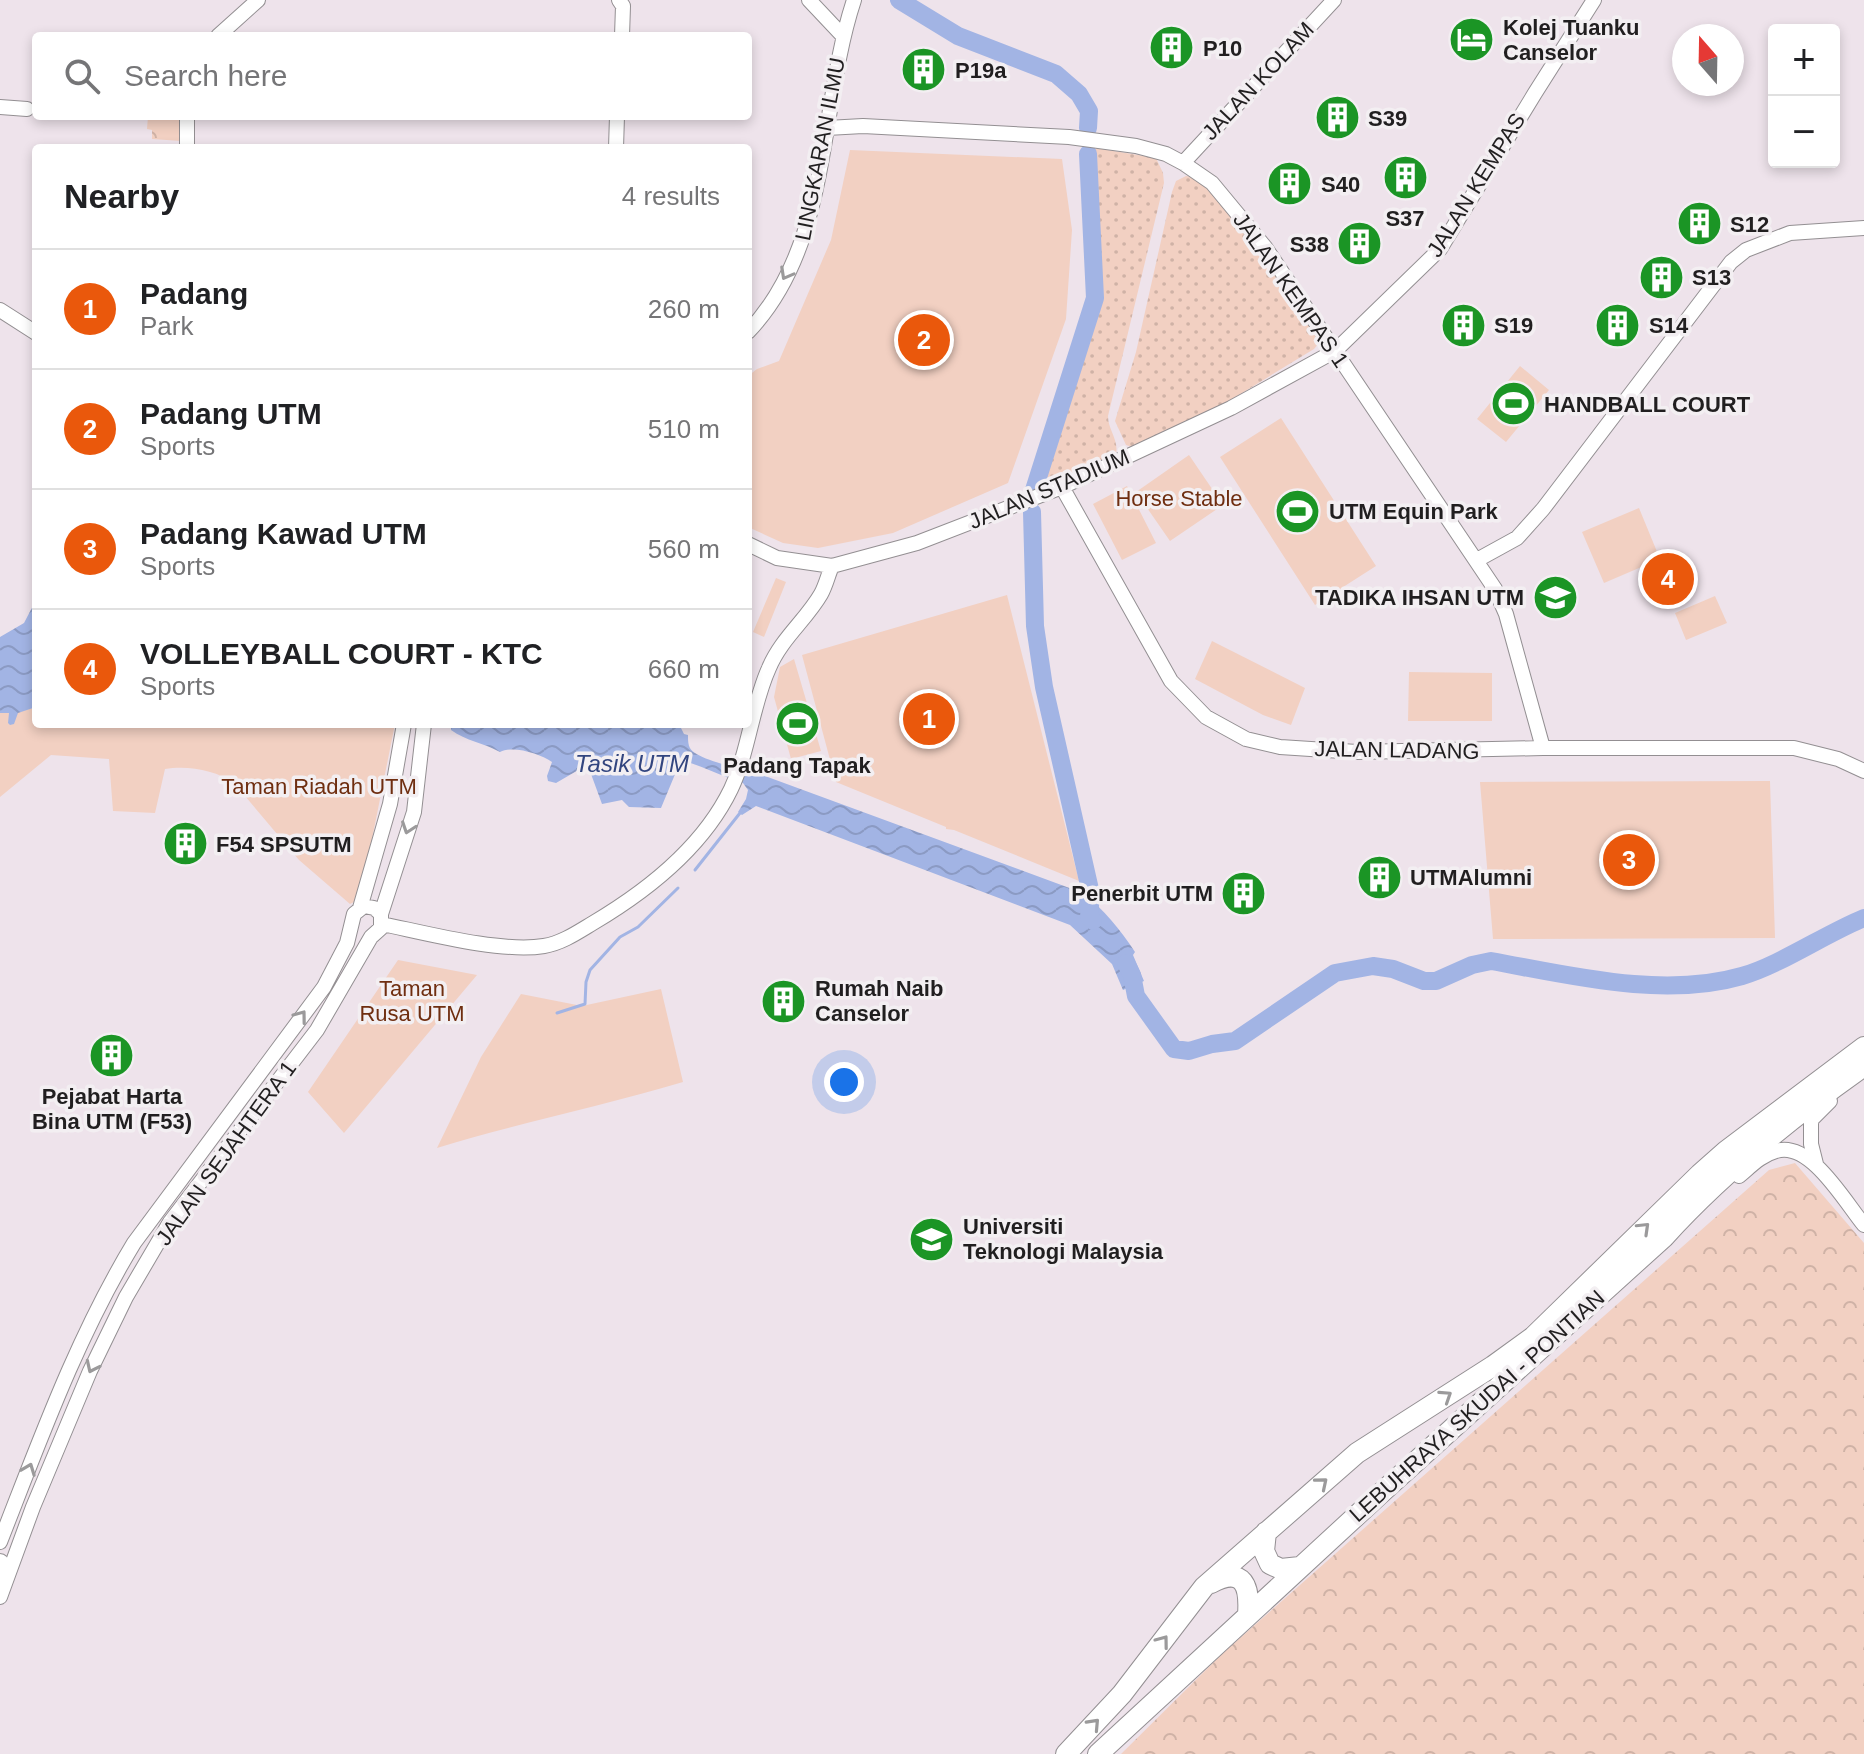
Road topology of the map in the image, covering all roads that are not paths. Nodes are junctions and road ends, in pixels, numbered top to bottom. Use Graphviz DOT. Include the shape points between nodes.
graph roads {
  1 [pos="258,0"];
  2 [pos="619,0"];
  3 [pos="809,0"];
  4 [pos="854,0"];
  5 [pos="1334,0"];
  6 [pos="1594,0"];
  7 [pos="222,32"];
  8 [pos="622,32"];
  9 [pos="842,35"];
  10 [pos="0,107"];
  11 [pos="27,109"];
  12 [pos="187,120"];
  13 [pos="617,120"];
  14 [pos="827,128"];
  15 [pos="187,144"];
  16 [pos="616,144"];
  17 [pos="1183,163"];
  18 [pos="1864,228"];
  19 [pos="0,310"];
  20 [pos="752,328"];
  21 [pos="32,330"];
  22 [pos="1335,351"];
  23 [pos="1062,487"];
  24 [pos="752,546"];
  25 [pos="1477,560"];
  26 [pos="849,562"];
  27 [pos="832,566"];
  28 [pos="823,591"];
  29 [pos="752,722"];
  30 [pos="403,728"];
  31 [pos="424,728"];
  32 [pos="750,728"];
  33 [pos="1543,748"];
  34 [pos="1864,771"];
  35 [pos="360,908"];
  36 [pos="382,919"];
  37 [pos="352,924"];
  38 [pos="371,937"];
  39 [pos="1864,1034"];
  40 [pos="1864,1047"];
  41 [pos="1864,1069"];
  42 [pos="1726,1151"];
  43 [pos="1816,1164"];
  44 [pos="192,1165"];
  45 [pos="207,1177"];
  46 [pos="158,1210"];
  47 [pos="170,1222"];
  48 [pos="1864,1225"];
  49 [pos="1664,1237"];
  50 [pos="33,1507"];
  51 [pos="13,1508"];
  52 [pos="0,1522"];
  53 [pos="1266,1532"];
  54 [pos="0,1542"];
  55 [pos="0,1551"];
  56 [pos="0,1563"];
  57 [pos="1300,1567"];
  58 [pos="0,1587"];
  59 [pos="1204,1587"];
  60 [pos="0,1597"];
  61 [pos="1248,1615"];
  62 [pos="1066,1754"];
  63 [pos="1098,1754"];
  1 -- 7 [label="street"];
  2 -- 8 [label="street"];
  3 -- 9 [label="street"];
  4 -- 9 [label="street, LINGKARAN ILMU"];
  5 -- 17 [label="street, JALAN KOLAM"];
  6 -- 22 [label="street, JALAN KEMPAS" via="1440,249"];
  9 -- 14 [label="street, LINGKARAN ILMU"];
  10 -- 11 [label="street"];
  12 -- 15 [label="street"];
  13 -- 16 [label="street"];
  14 -- 17 [label="street, JALAN KEMPAS 1" via="1069,137 1136,146"];
  14 -- 20 [label="street, LINGKARAN ILMU, one-way" via="803,243"];
  17 -- 22 [label="street, JALAN KEMPAS 1" via="1212,183 1265,247"];
  18 -- 25 [label="street" via="1790,233 1746,250 1543,509 1517,538"];
  19 -- 21 [label="street"];
  22 -- 23 [label="street, JALAN STADIUM" via="1231,408"];
  22 -- 25 [label="street, JALAN KEMPAS 1"];
  23 -- 26 [label="street, JALAN STADIUM" via="917,543"];
  23 -- 33 [label="street, JALAN LADANG" via="1171,681 1206,717 1246,739 1357,752"];
  24 -- 27 [label="street, JALAN STADIUM" via="777,558"];
  25 -- 33 [label="street, JALAN KEMPAS 1" via="1506,614"];
  26 -- 27 [label="street, JALAN STADIUM"];
  26 -- 28 [label="street" via="841,577"];
  27 -- 28 [label="street"];
  28 -- 29 [label="street" via="767,670"];
  30 -- 35 [label="street" via="382,838"];
  31 -- 36 [label="street, one-way" via="414,812"];
  32 -- 36 [label="street" via="729,794 682,855 641,891 564,940 510,948"];
  33 -- 34 [label="street, JALAN LADANG" via="1794,748"];
  35 -- 36 [label="street" via="374,908"];
  35 -- 37 [label="street"];
  36 -- 38 [label="street" via="379,932"];
  37 -- 38 [label="street" via="361,936"];
  44 -- 37 [label="street, one-way" via="324,987"];
  38 -- 45 [label="street, JALAN SEJAHTERA 1" via="317,1030"];
  39 -- 42 [label="highway" via="1778,1100"];
  40 -- 42 [label="highway, LEBUHRAYA SKUDAI - PONTIAN"];
  41 -- 43 [label="street" via="1811,1120"];
  41 -- 49 [label="highway, LEBUHRAYA SKUDAI - PONTIAN" via="1787,1124"];
  53 -- 42 [label="highway, LEBUHRAYA SKUDAI - PONTIAN, one-way" via="1357,1453 1533,1337"];
  43 -- 48 [label="street"];
  43 -- 49 [label="street" via="1799,1151 1775,1151"];
  44 -- 45 [label="street"];
  44 -- 46 [label="street"];
  45 -- 47 [label="street, JALAN SEJAHTERA 1"];
  46 -- 47 [label="street"];
  51 -- 46 [label="street, one-way" via="91,1320"];
  47 -- 50 [label="street, JALAN SEJAHTERA 1, one-way" via="100,1349"];
  49 -- 57 [label="highway, LEBUHRAYA SKUDAI - PONTIAN"];
  50 -- 55 [label="street" via="15,1543"];
  50 -- 60 [label="street, JALAN SEJAHTERA 1"];
  51 -- 52 [label="street"];
  51 -- 54 [label="street"];
  53 -- 57 [label="highway" via="1264,1551 1270,1564"];
  53 -- 59 [label="highway, LEBUHRAYA SKUDAI - PONTIAN"];
  56 -- 58 [label="main road"];
  57 -- 61 [label="highway, LEBUHRAYA SKUDAI - PONTIAN"];
  59 -- 61 [label="highway" via="1222,1578 1239,1578 1249,1591"];
  62 -- 59 [label="highway, LEBUHRAYA SKUDAI - PONTIAN, one-way" via="1122,1694"];
  61 -- 63 [label="highway, LEBUHRAYA SKUDAI - PONTIAN"];
}
